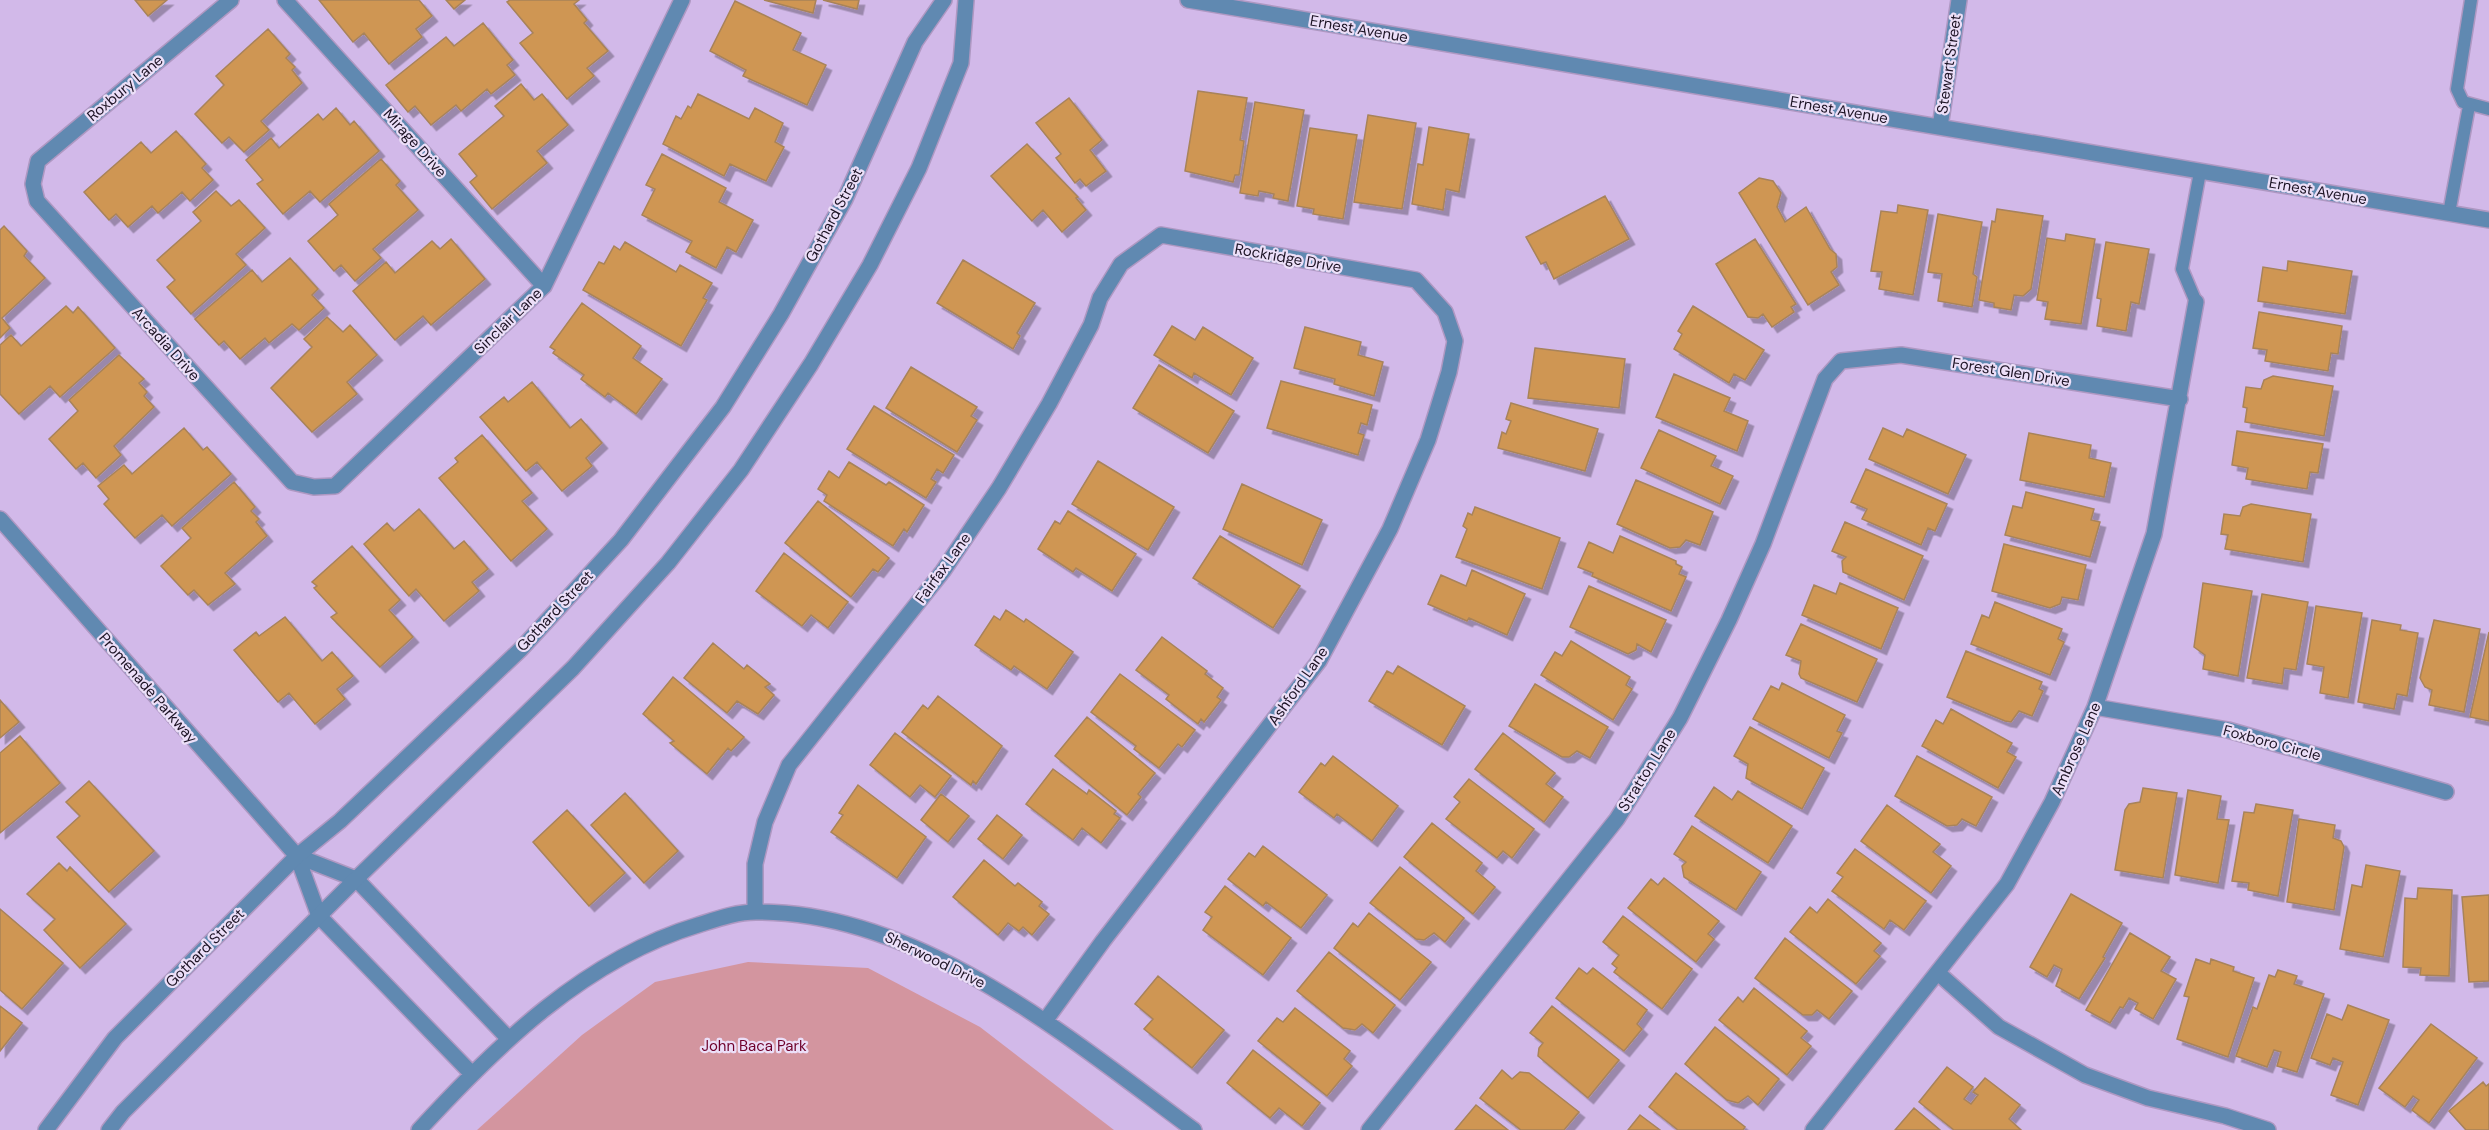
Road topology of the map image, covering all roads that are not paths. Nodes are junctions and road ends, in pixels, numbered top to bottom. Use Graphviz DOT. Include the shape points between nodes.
graph roads {
  1 [pos="231,0"];
  2 [pos="285,0"];
  3 [pos="682,0"];
  4 [pos="944,0"];
  5 [pos="966,0"];
  6 [pos="1188,0"];
  7 [pos="1959,0"];
  8 [pos="2471,0"];
  9 [pos="2469,106"];
  10 [pos="2489,109"];
  11 [pos="1940,127"];
  12 [pos="2200,171"];
  13 [pos="33,184"];
  14 [pos="2449,213"];
  15 [pos="2489,220"];
  16 [pos="1161,236"];
  17 [pos="1416,280"];
  18 [pos="544,286"];
  19 [pos="2196,302"];
  20 [pos="1841,361"];
  21 [pos="2180,399"];
  22 [pos="314,487"];
  23 [pos="0,519"];
  24 [pos="2096,707"];
  25 [pos="2446,792"];
  26 [pos="297,856"];
  27 [pos="356,879"];
  28 [pos="755,912"];
  29 [pos="319,916"];
  30 [pos="1938,974"];
  31 [pos="1045,1021"];
  32 [pos="509,1039"];
  33 [pos="472,1074"];
  34 [pos="46,1130"];
  35 [pos="109,1130"];
  36 [pos="419,1130"];
  37 [pos="1194,1130"];
  38 [pos="1369,1130"];
  39 [pos="1814,1130"];
  40 [pos="2268,1130"];
  1 -- 13 [label="street, Roxbury Lane" via="38,160"];
  2 -- 18 [label="street, Mirage Drive"];
  3 -- 18 [label="street, Sinclair Lane"];
  4 -- 26 [label="street, Gothard Street" via="915,42 845,199 780,314 715,416 621,540 521,649 340,821"];
  5 -- 27 [label="street" via="961,63 919,168 870,265 812,364 741,470 668,563 573,668"];
  6 -- 11 [label="street, Ernest Avenue"];
  7 -- 11 [label="street, Stewart Street"];
  8 -- 9 [label="lane" via="2457,89"];
  9 -- 10 [label="lane"];
  9 -- 14 [label="lane"];
  11 -- 12 [label="street, Ernest Avenue"];
  12 -- 14 [label="street, Ernest Avenue"];
  12 -- 19 [label="lane" via="2182,269"];
  13 -- 22 [label="street, Arcadia Drive" via="37,201 292,482"];
  14 -- 15 [label="street, Ernest Avenue"];
  16 -- 17 [label="street, Rockridge Drive"];
  16 -- 28 [label="street, Fairfax Lane" via="1122,264 1100,298 1091,325 1050,404 999,488 943,571 789,765 765,822 755,864"];
  17 -- 31 [label="street, Ashford Lane" via="1445,312 1455,341 1428,440 1389,529 1319,661"];
  18 -- 22 [label="street, Sinclair Lane" via="335,486"];
  19 -- 21 [label="street, Ambrose Lane"];
  20 -- 21 [label="street, Forest Glen Drive" via="1901,355"];
  20 -- 38 [label="street, Stratton Lane" via="1826,379 1763,544 1680,718 1617,819"];
  21 -- 24 [label="street, Ambrose Lane" via="2154,534"];
  23 -- 26 [label="street, Promenade Parkway"];
  24 -- 25 [label="street, Foxboro Circle" via="2228,730"];
  24 -- 30 [label="street, Ambrose Lane" via="2052,802 2007,884"];
  26 -- 27 [label="street, Promenade Parkway"];
  26 -- 29 [label="street, Promenade Parkway"];
  26 -- 34 [label="street, Gothard Street" via="115,1038"];
  27 -- 29 [label="street"];
  27 -- 32 [label="street, Promenade Parkway"];
  28 -- 31 [label="street, Sherwood Drive" via="806,916 882,933 942,961"];
  28 -- 32 [label="street, Sherwood Drive" via="726,916 641,945 588,975"];
  29 -- 33 [label="street, Promenade Parkway"];
  29 -- 35 [label="street"];
  30 -- 39 [label="street, Ambrose Lane"];
  30 -- 40 [label="street" via="1999,1027 2085,1075 2148,1098"];
  31 -- 37 [label="street, Sherwood Drive"];
  32 -- 33 [label="street, Sherwood Drive"];
  33 -- 36 [label="street, Sherwood Drive"];
}
